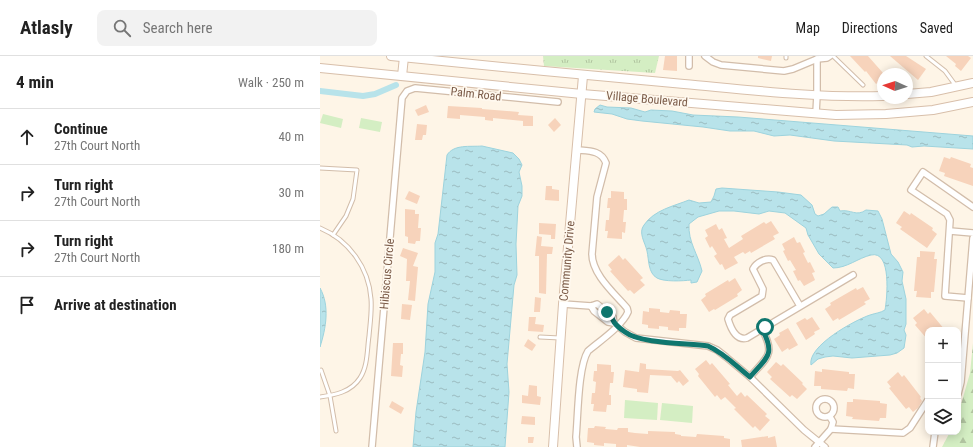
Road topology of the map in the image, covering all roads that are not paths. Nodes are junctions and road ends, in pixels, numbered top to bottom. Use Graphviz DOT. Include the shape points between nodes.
graph roads {
  1 [pos="391,56"];
  2 [pos="689,56"];
  3 [pos="705,56"];
  4 [pos="832,56"];
  5 [pos="926,56"];
  6 [pos="404,57"];
  7 [pos="816,58"];
  8 [pos="689,66"];
  9 [pos="320,68"];
  10 [pos="402,76"];
  11 [pos="583,76"];
  12 [pos="973,83"];
  13 [pos="863,85"];
  14 [pos="956,86"];
  15 [pos="582,94"];
  16 [pos="913,94"];
  17 [pos="817,95"];
  18 [pos="877,96"];
  19 [pos="402,101"];
  20 [pos="558,102"];
  21 [pos="973,102"];
  22 [pos="816,112"];
  23 [pos="577,150"];
  24 [pos="320,168"];
  25 [pos="973,207"];
  26 [pos="320,228"];
  27 [pos="950,231"];
  28 [pos="973,233"];
  29 [pos="333,235"];
  30 [pos="973,238"];
  31 [pos="853,274"];
  32 [pos="968,298"];
  33 [pos="563,304"];
  34 [pos="800,306"];
  35 [pos="616,324"];
  36 [pos="762,329"];
  37 [pos="540,337"];
  38 [pos="560,338"];
  39 [pos="961,365"];
  40 [pos="321,370"];
  41 [pos="750,377"];
  42 [pos="330,396"];
  43 [pos="320,397"];
  44 [pos="925,405"];
  45 [pos="830,417"];
  46 [pos="336,431"];
  47 [pos="829,431"];
  48 [pos="935,435"];
  49 [pos="820,442"];
  50 [pos="372,447"];
  51 [pos="553,447"];
  52 [pos="577,447"];
  53 [pos="815,447"];
  54 [pos="825,447"];
  55 [pos="934,447"];
  1 -- 6 [label="street, Village Boulevard"];
  2 -- 8 [label="street"];
  3 -- 7 [label="street" via="721,65 780,71 793,69"];
  4 -- 7 [label="street"];
  4 -- 13 [label="lane"];
  5 -- 14 [label="lane" via="945,70"];
  6 -- 10 [label="street"];
  6 -- 11 [label="street, Village Boulevard"];
  7 -- 17 [label="street"];
  9 -- 10 [label="street, Village Boulevard"];
  10 -- 15 [label="street, Village Boulevard"];
  11 -- 15 [label="street, Community Drive"];
  11 -- 17 [label="street, Village Boulevard"];
  12 -- 14 [label="street"];
  14 -- 16 [label="street"];
  15 -- 22 [label="street, Village Boulevard"];
  15 -- 23 [label="street, Community Drive"];
  17 -- 18 [label="street, Village Boulevard"];
  17 -- 22 [label="street"];
  19 -- 20 [label="street, Palm Road" via="404,94 415,88"];
  19 -- 50 [label="street, Hibiscus Circle"];
  21 -- 22 [label="street, Village Boulevard" via="933,110 886,114 836,115"];
  23 -- 33 [label="street, Community Drive"];
  23 -- 35 [label="street" via="598,153 606,163 597,197 592,259 597,271 628,312 627,316"];
  24 -- 29 [label="lane" via="357,170 346,216"];
  25 -- 27 [label="street" via="923,172 911,190 946,214 950,220"];
  26 -- 29 [label="lane"];
  27 -- 28 [label="street"];
  27 -- 32 [label="street" via="945,296"];
  29 -- 42 [label="lane" via="345,243 359,260 368,280 372,300 366,362 360,378 348,390"];
  30 -- 32 [label="street"];
  31 -- 34 [label="street"];
  32 -- 39 [label="street"];
  33 -- 35 [label="street" via="591,306 608,322"];
  33 -- 38 [label="street, Community Drive"];
  34 -- 36 [label="street"];
  34 -- 36 [label="street" via="773,260 765,259 753,270 763,290 762,296 730,315 728,320 739,338 747,338"];
  35 -- 41 [label="street" via="636,338 708,346 717,350"];
  35 -- 52 [label="street" via="588,351 583,361"];
  36 -- 41 [label="street" via="769,343 768,356"];
  37 -- 38 [label="lane"];
  38 -- 51 [label="street, Community Drive"];
  40 -- 42 [label="lane"];
  41 -- 49 [label="street" via="804,430"];
  42 -- 43 [label="lane"];
  42 -- 46 [label="lane"];
  44 -- 47 [label="street" via="910,428 903,433"];
  45 -- 47 [label="street" via="833,422"];
  47 -- 49 [label="street"];
  48 -- 55 [label="street"];
  49 -- 53 [label="street"];
  49 -- 54 [label="street"];
}
